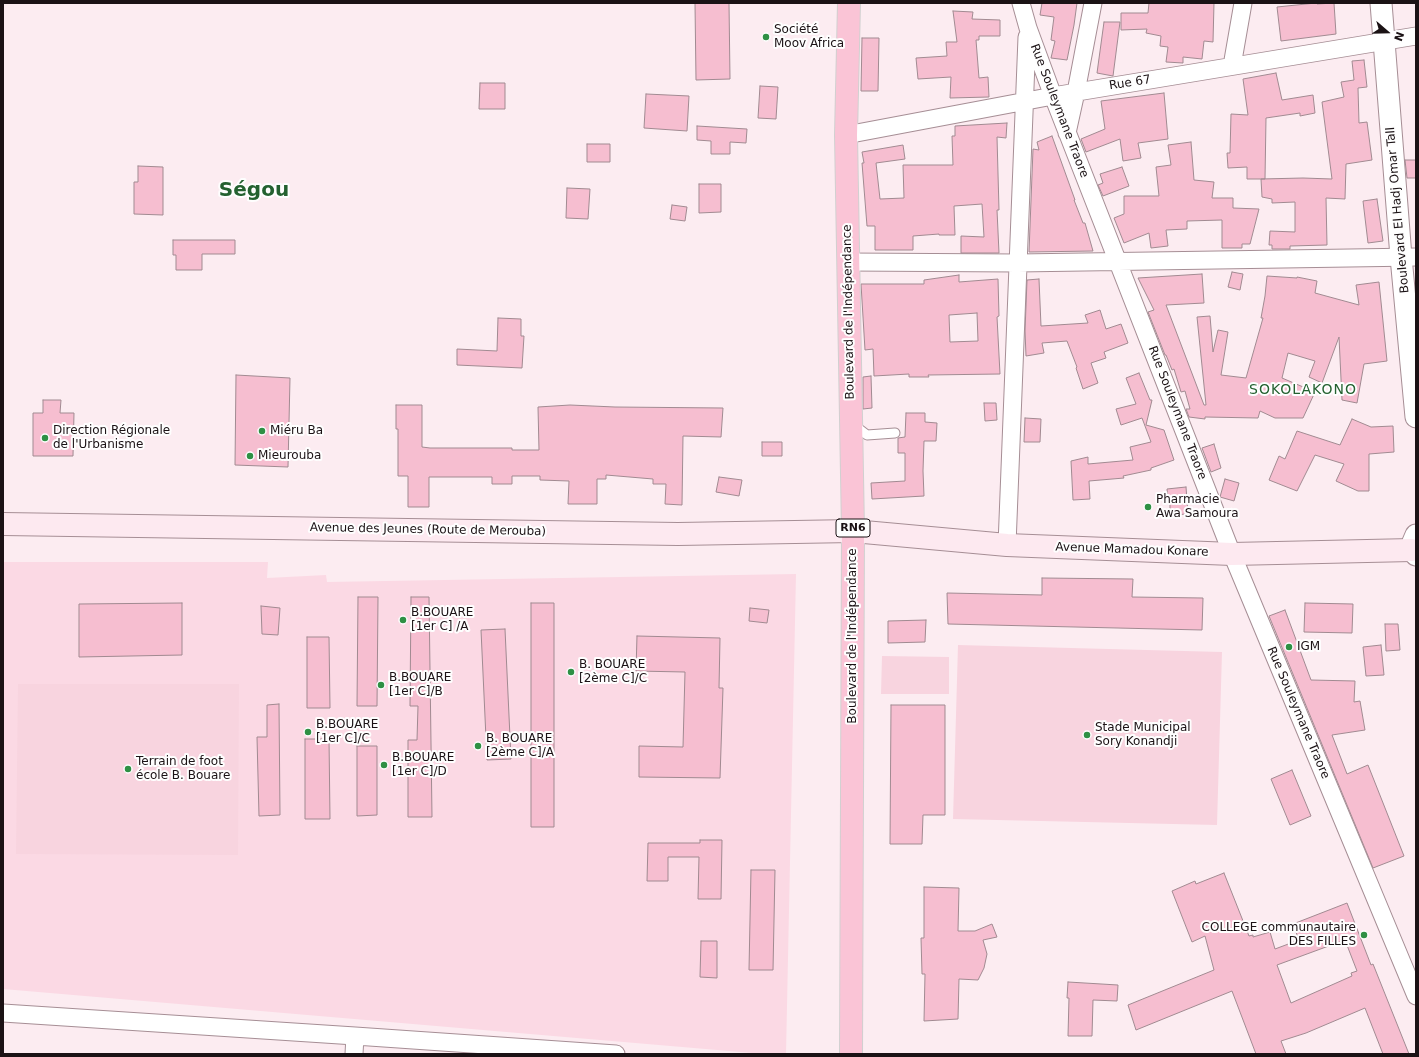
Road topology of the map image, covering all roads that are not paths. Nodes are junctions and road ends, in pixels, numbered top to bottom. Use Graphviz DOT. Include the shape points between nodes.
graph roads {
  1 [pos="849,3"];
  2 [pos="1021,3"];
  3 [pos="1093,3"];
  4 [pos="1243,3"];
  5 [pos="1381,3"];
  6 [pos="1028,28"];
  7 [pos="1415,33"];
  8 [pos="1384,42"];
  9 [pos="1232,66"];
  10 [pos="1076,92"];
  11 [pos="1052,96"];
  12 [pos="1025,102"];
  13 [pos="1067,133"];
  14 [pos="846,135"];
  15 [pos="1409,257"];
  16 [pos="847,262"];
  17 [pos="1118,262"];
  18 [pos="1018,263"];
  19 [pos="1416,417"];
  20 [pos="851,423"];
  21 [pos="895,433"];
  22 [pos="3,524"];
  23 [pos="853,531"];
  24 [pos="1007,545"];
  25 [pos="1415,547"];
  26 [pos="1232,554"];
  27 [pos="1416,996"];
  28 [pos="3,1013"];
  29 [pos="355,1036"];
  30 [pos="354,1054"];
  31 [pos="616,1054"];
  32 [pos="851,1054"];
  1 -- 14 [label="highway, Boulevard de l'Indépendance / RN6"];
  2 -- 6 [label="street, Rue Souleymane Traore"];
  3 -- 10 [label="street"];
  4 -- 9 [label="street"];
  5 -- 8 [label="street, Boulevard El Hadj Omar Tall"];
  6 -- 11 [label="street, Rue Souleymane Traore"];
  6 -- 12 [label="street"];
  7 -- 8 [label="street, Rue 67"];
  8 -- 9 [label="street, Rue 67"];
  8 -- 15 [label="street, Boulevard El Hadj Omar Tall"];
  9 -- 10 [label="street, Rue 67"];
  10 -- 11 [label="street, Rue 67"];
  10 -- 13 [label="street"];
  11 -- 12 [label="street, Rue 67"];
  11 -- 13 [label="street, Rue Souleymane Traore"];
  12 -- 14 [label="street, Rue 67"];
  12 -- 18 [label="street"];
  13 -- 17 [label="street, Rue Souleymane Traore"];
  14 -- 16 [label="highway, Boulevard de l'Indépendance / RN6"];
  15 -- 17 [label="street"];
  15 -- 19 [label="street, Boulevard El Hadj Omar Tall"];
  16 -- 18 [label="street"];
  16 -- 20 [label="highway, Boulevard de l'Indépendance / RN6"];
  17 -- 18 [label="street"];
  17 -- 26 [label="street, Rue Souleymane Traore"];
  18 -- 24 [label="street"];
  20 -- 21 [label="lane" via="867,435"];
  20 -- 23 [label="highway, Boulevard de l'Indépendance / RN6"];
  22 -- 23 [label="main road, Avenue des Jeunes (Route de Merouba)" via="678,534"];
  23 -- 24 [label="main road, Avenue Mamadou Konare"];
  23 -- 32 [label="highway, Boulevard de l'Indépendance / RN6"];
  24 -- 26 [label="main road, Avenue Mamadou Konare"];
  25 -- 26 [label="main road, Avenue Mamadou Konare"];
  26 -- 27 [label="street, Rue Souleymane Traore"];
  28 -- 29 [label="street"];
  29 -- 30 [label="street"];
  29 -- 31 [label="street"];
}
